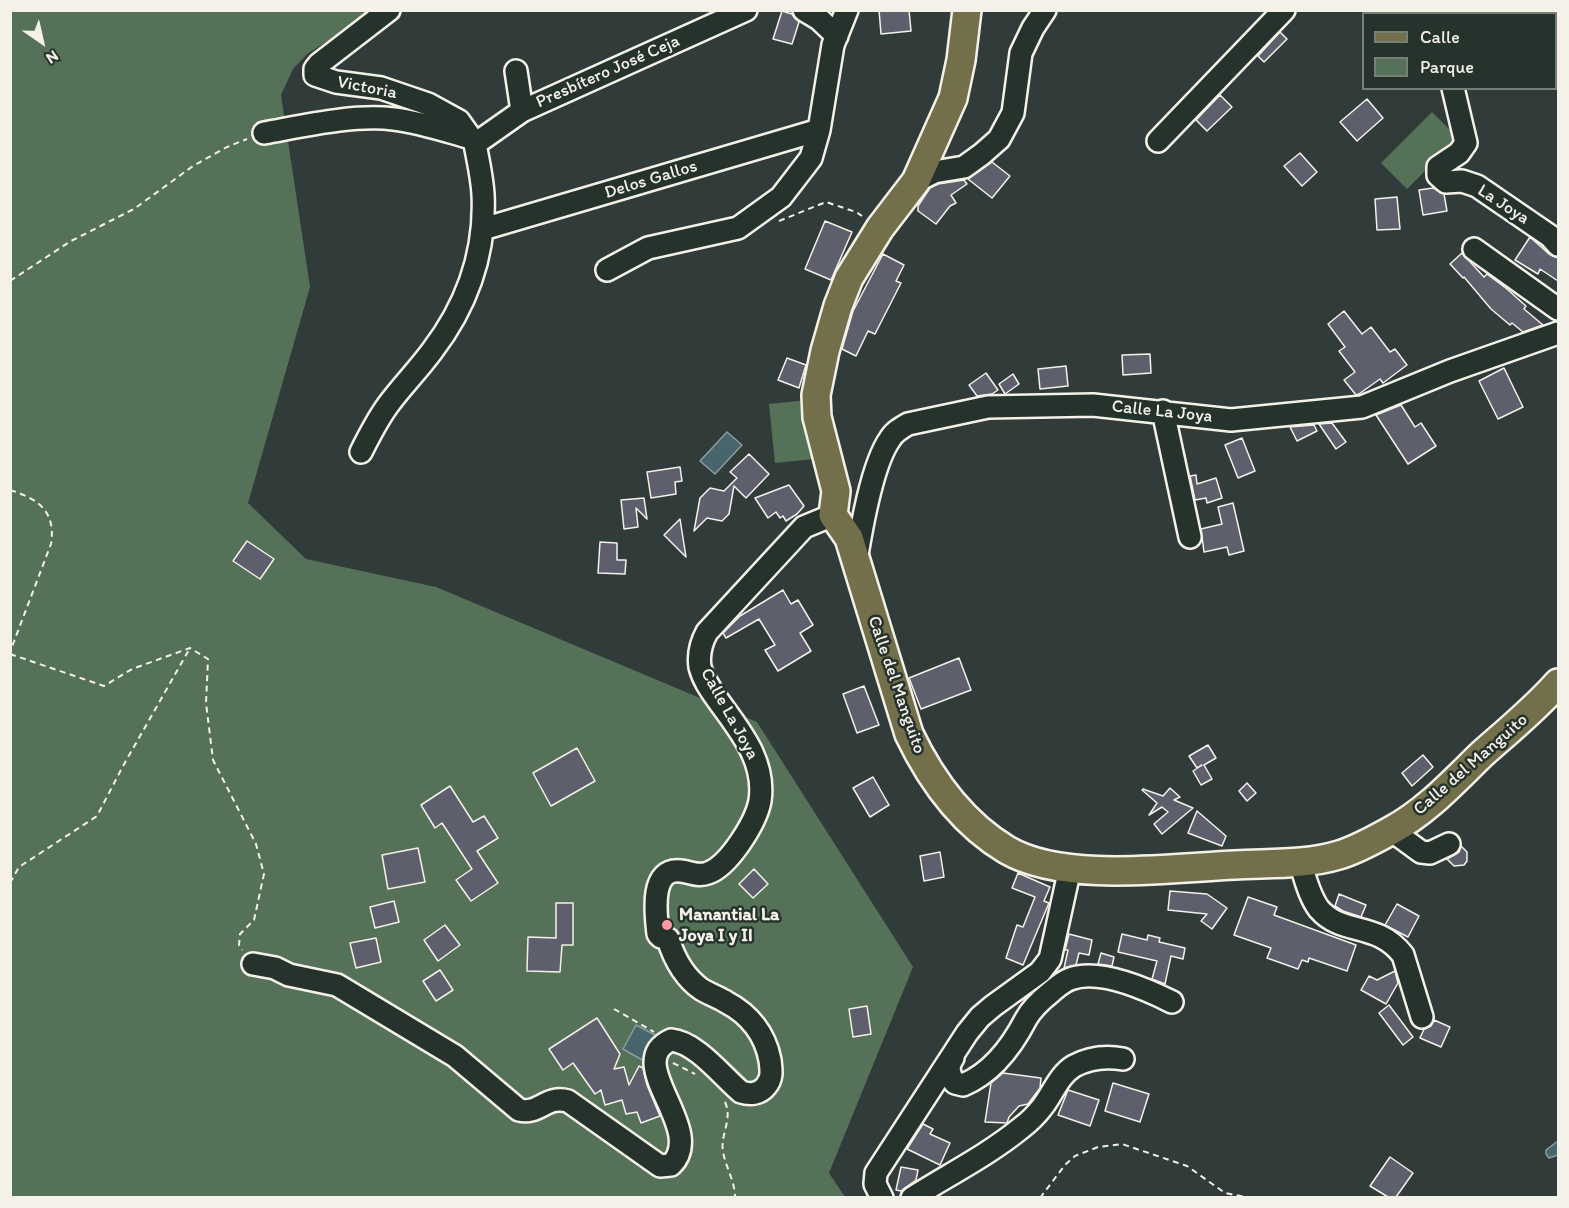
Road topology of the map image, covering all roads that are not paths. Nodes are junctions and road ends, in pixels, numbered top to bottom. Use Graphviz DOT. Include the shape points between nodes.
graph roads {
  1 [pos="389,10"];
  2 [pos="746,10"];
  3 [pos="804,10"];
  4 [pos="847,10"];
  5 [pos="1045,10"];
  6 [pos="1284,10"];
  7 [pos="967,14"];
  8 [pos="837,36"];
  9 [pos="516,71"];
  10 [pos="1453,90"];
  11 [pos="522,111"];
  12 [pos="819,130"];
  13 [pos="264,133"];
  14 [pos="473,141"];
  15 [pos="1158,141"];
  16 [pos="916,181"];
  17 [pos="483,230"];
  18 [pos="1558,244"];
  19 [pos="1474,249"];
  20 [pos="607,270"];
  21 [pos="1558,309"];
  22 [pos="1558,333"];
  23 [pos="1163,411"];
  24 [pos="361,452"];
  25 [pos="833,514"];
  26 [pos="1190,537"];
  27 [pos="856,564"];
  28 [pos="1558,683"];
  29 [pos="1391,830"];
  30 [pos="1449,844"];
  31 [pos="1300,862"];
  32 [pos="1070,868"];
  33 [pos="253,964"];
  34 [pos="1172,1002"];
  35 [pos="1422,1017"];
  36 [pos="953,1058"];
  37 [pos="1123,1059"];
  38 [pos="882,1197"];
  39 [pos="912,1197"];
  1 -- 14 [label="street, Victoria" via="316,67 315,75 381,88 428,104 459,121"];
  2 -- 11 [label="street, Presbítero José Ceja"];
  3 -- 8 [label="street"];
  4 -- 8 [label="street"];
  5 -- 16 [label="street" via="1021,53 1013,112 999,139 964,167 934,172"];
  6 -- 15 [label="street"];
  7 -- 16 [label="main road" via="962,60 952,98"];
  8 -- 12 [label="street"];
  9 -- 11 [label="street"];
  10 -- 18 [label="street, La Joya" via="1466,143 1459,153 1441,164 1438,175 1446,182 1462,181 1477,186"];
  11 -- 14 [label="street, Presbítero José Ceja"];
  12 -- 17 [label="street, Delos Gallos"];
  12 -- 20 [label="street" via="811,158 781,197 738,228 648,248"];
  13 -- 14 [label="street" via="373,118 394,119"];
  14 -- 17 [label="street" via="483,191"];
  16 -- 25 [label="main road" via="880,228 849,278 838,306 816,395 817,417 836,491"];
  17 -- 24 [label="street" via="477,264 457,315 386,408"];
  19 -- 21 [label="street"];
  22 -- 23 [label="street, Calle La Joya" via="1362,407 1231,420"];
  23 -- 26 [label="street"];
  23 -- 27 [label="street, Calle La Joya" via="1093,405 988,407 908,424 889,439 879,462"];
  25 -- 27 [label="main road, Calle del Manguito" via="849,538"];
  25 -- 33 [label="street, Calle La Joya" via="795,535 703,640 699,659 703,675 755,759 760,781 759,805 742,840 715,870 701,875 680,871 668,874 660,882 656,901 659,936 668,939 686,974 700,988 742,1012 756,1027 769,1054 771,1070 770,1082 762,1091 741,1092 684,1043 664,1043 656,1052 655,1069 682,1143 678,1158 671,1165 664,1167 568,1101 552,1100 529,1111 519,1110 455,1056 337,986"];
  27 -- 32 [label="main road, Calle del Manguito" via="909,734 924,764 974,826 1007,850 1033,862"];
  28 -- 29 [label="main road, Calle del Manguito" via="1436,799"];
  29 -- 30 [label="street" via="1421,852 1430,853"];
  29 -- 31 [label="main road, Calle del Manguito" via="1339,855"];
  31 -- 32 [label="main road, Calle del Manguito" via="1127,870"];
  31 -- 35 [label="street" via="1311,896 1326,916 1378,934 1403,955"];
  32 -- 36 [label="street" via="1050,959 1034,978 980,1017"];
  34 -- 36 [label="street" via="1126,982 1077,977 1060,984 1039,1001 1005,1053 978,1077 963,1085 955,1083 949,1073"];
  36 -- 38 [label="street" via="876,1173 875,1184"];
  37 -- 39 [label="street" via="1092,1059 1072,1068 1020,1129"];
}
